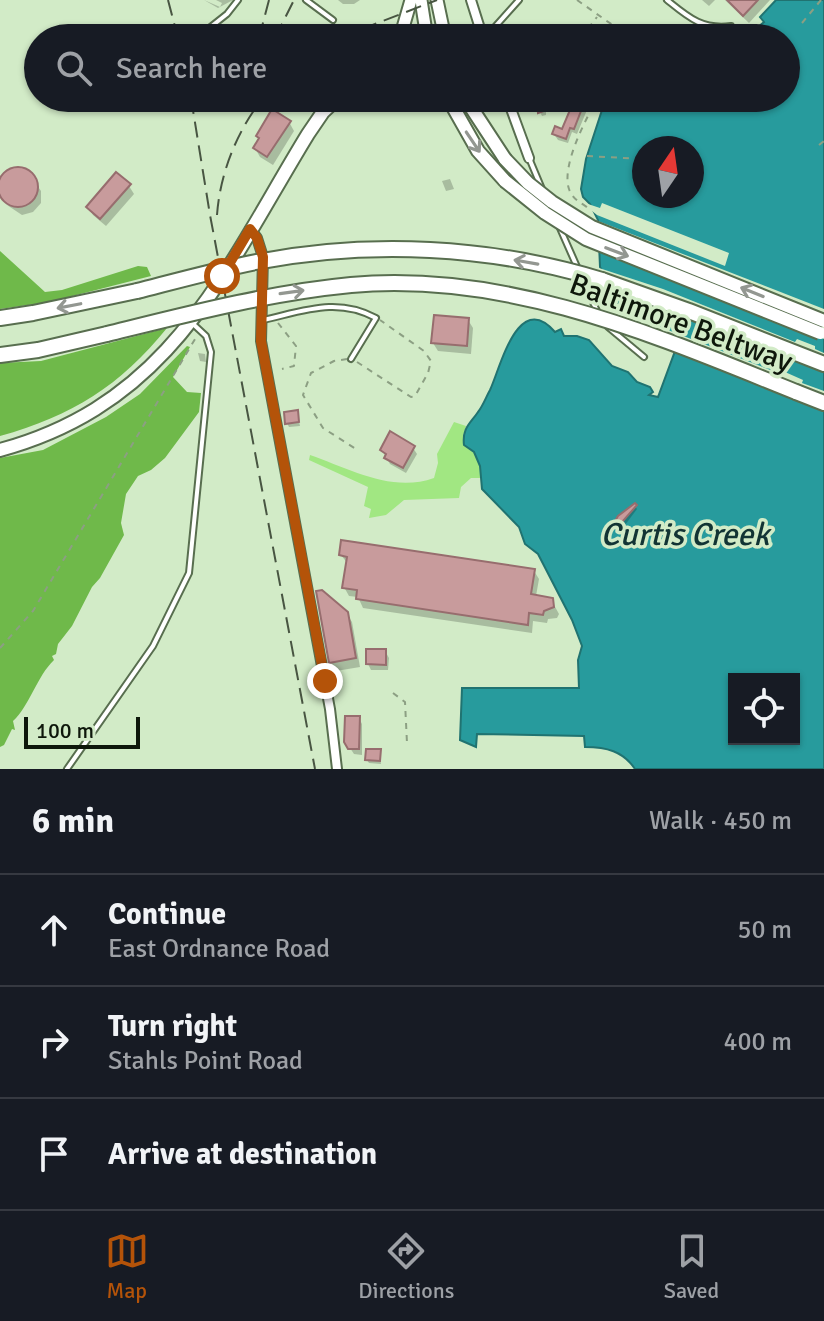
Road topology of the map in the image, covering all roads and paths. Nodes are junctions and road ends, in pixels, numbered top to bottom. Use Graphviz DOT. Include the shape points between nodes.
graph roads {
  1 [pos="238,0"];
  2 [pos="306,0"];
  3 [pos="411,0"];
  4 [pos="421,0"];
  5 [pos="437,0"];
  6 [pos="471,0"];
  7 [pos="519,0"];
  8 [pos="577,0"];
  9 [pos="667,0"];
  10 [pos="821,0"];
  11 [pos="599,15"];
  12 [pos="333,20"];
  13 [pos="804,22"];
  14 [pos="214,24"];
  15 [pos="404,24"];
  16 [pos="425,24"];
  17 [pos="442,24"];
  18 [pos="479,24"];
  19 [pos="497,24"];
  20 [pos="592,24"];
  21 [pos="612,24"];
  22 [pos="700,24"];
  23 [pos="323,112"];
  24 [pos="454,112"];
  25 [pos="474,112"];
  26 [pos="512,112"];
  27 [pos="590,112"];
  28 [pos="824,141"];
  29 [pos="819,145"];
  30 [pos="587,156"];
  31 [pos="529,158"];
  32 [pos="632,158"];
  33 [pos="587,207"];
  34 [pos="250,229"];
  35 [pos="0,318"];
  36 [pos="376,318"];
  37 [pos="266,319"];
  38 [pos="824,321"];
  39 [pos="196,326"];
  40 [pos="824,334"];
  41 [pos="0,355"];
  42 [pos="644,357"];
  43 [pos="351,359"];
  44 [pos="824,364"];
  45 [pos="282,369"];
  46 [pos="824,403"];
  47 [pos="0,450"];
  48 [pos="359,451"];
  49 [pos="0,648"];
  50 [pos="393,693"];
  51 [pos="407,743"];
  52 [pos="67,769"];
  53 [pos="337,769"];
  1 -- 14 [label="lane"];
  2 -- 12 [label="lane"];
  3 -- 15 [label="main road"];
  4 -- 16 [label="main road"];
  5 -- 17 [label="main road"];
  6 -- 18 [label="street"];
  7 -- 19 [label="lane"];
  8 -- 11 [label="path"];
  9 -- 22 [label="lane"];
  10 -- 13 [label="path"];
  11 -- 20 [label="path"];
  11 -- 21 [label="path"];
  23 -- 34 [label="main road"];
  24 -- 40 [label="main road, one-way, bridge" via="505,181 586,239"];
  38 -- 25 [label="main road, one-way, bridge" via="592,227 528,183"];
  26 -- 31 [label="street"];
  27 -- 33 [label="path" via="567,174 569,191"];
  28 -- 29 [label="path"];
  30 -- 32 [label="path"];
  31 -- 42 [label="lane" via="593,304 611,331"];
  34 -- 37 [label="street" via="263,257"];
  34 -- 39 [label="main road"];
  44 -- 35 [label="highway, Baltimore Beltway, one-way, bridge" via="576,272 488,255 396,249 258,262"];
  36 -- 37 [label="lane" via="355,307 322,307"];
  36 -- 43 [label="lane"];
  36 -- 43 [label="path" via="431,361 415,396"];
  37 -- 45 [label="path" via="281,325 296,346 294,366"];
  37 -- 53 [label="street" via="261,341"];
  39 -- 47 [label="main road" via="93,412"];
  39 -- 49 [label="path" via="33,611"];
  39 -- 52 [label="lane" via="211,352 189,573 153,646"];
  41 -- 46 [label="highway, Baltimore Beltway, one-way, bridge" via="263,297 354,285 440,285 528,297 610,320"];
  43 -- 48 [label="path" via="311,373 303,395 323,428"];
  50 -- 51 [label="path" via="405,702"];
}
